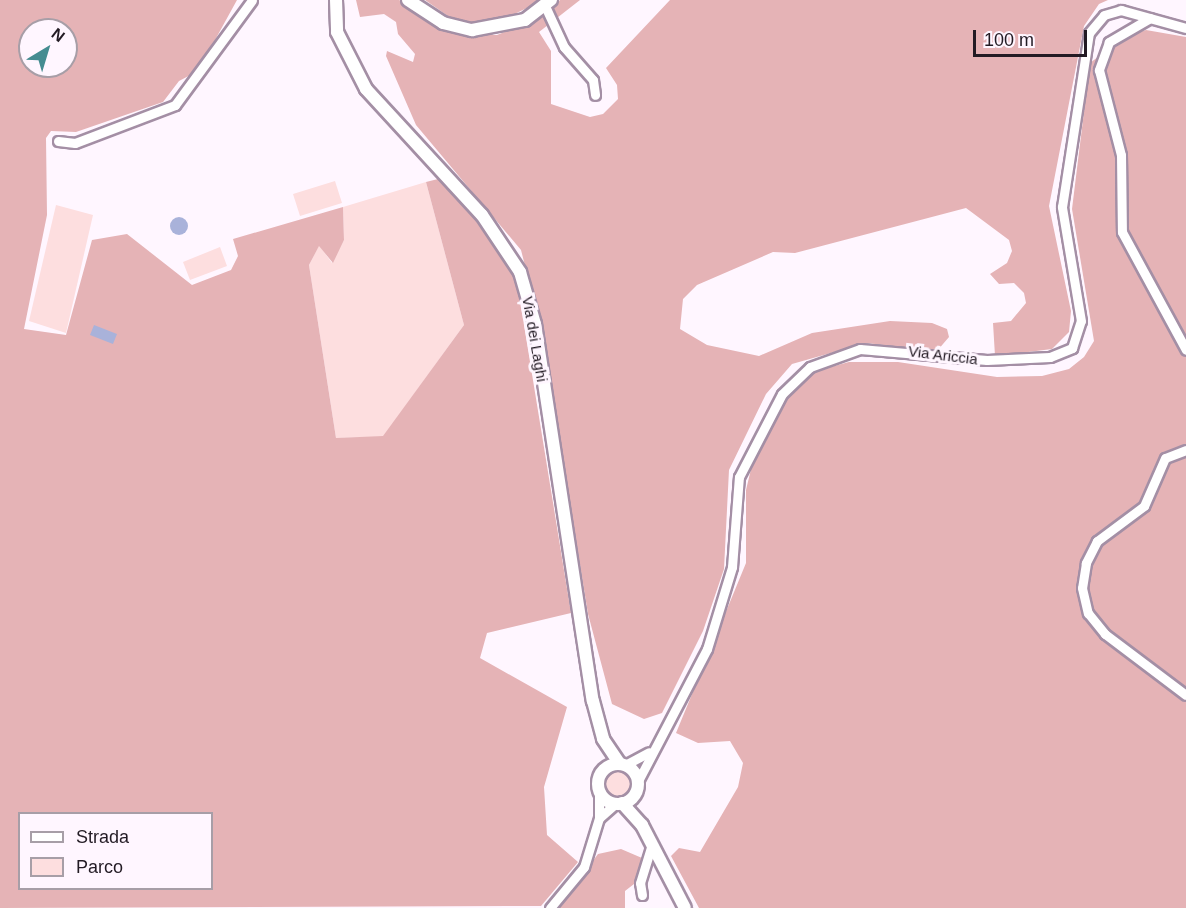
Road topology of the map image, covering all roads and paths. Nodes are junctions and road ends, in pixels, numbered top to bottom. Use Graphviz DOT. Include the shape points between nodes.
graph roads {
  1 [pos="252,0"];
  2 [pos="336,0"];
  3 [pos="412,1"];
  4 [pos="548,3"];
  5 [pos="1150,18"];
  6 [pos="1186,28"];
  7 [pos="595,95"];
  8 [pos="58,141"];
  9 [pos="1186,350"];
  10 [pos="1186,450"];
  11 [pos="1186,695"];
  12 [pos="603,739"];
  13 [pos="651,751"];
  14 [pos="623,765"];
  15 [pos="600,783"];
  16 [pos="637,785"];
  17 [pos="619,803"];
  18 [pos="599,818"];
  19 [pos="642,825"];
  20 [pos="652,844"];
  21 [pos="642,895"];
  22 [pos="550,908"];
  23 [pos="685,908"];
  1 -- 8 [label="street" via="175,105 75,143"];
  2 -- 12 [label="main road, Via dei Laghi" via="337,32 366,89 482,215 520,272 535,324 582,645"];
  3 -- 4 [label="main road" via="443,23 472,30 519,22"];
  4 -- 7 [label="street" via="564,47 593,80"];
  5 -- 6 [label="street, Via Ariccia"];
  5 -- 9 [label="street" via="1109,42 1099,70 1121,156 1122,232"];
  5 -- 13 [label="street, Via Ariccia" via="1112,11 1097,21 1088,38 1062,207 1081,321 1076,344 1054,356 1012,359 860,349 815,364 794,380 742,468 727,588 692,683"];
  10 -- 11 [label="street" via="1162,462 1142,509 1097,541 1086,563 1082,588 1088,613 1105,634"];
  12 -- 14 [label="main road, Via dei Laghi"];
  12 -- 15 [label="main road, Via dei Laghi"];
  13 -- 14 [label="street"];
  13 -- 16 [label="street, Via Ariccia"];
  14 -- 15 [label="main road"];
  14 -- 16 [label="main road, Via dei Laghi"];
  15 -- 17 [label="main road"];
  15 -- 18 [label="street"];
  16 -- 17 [label="main road"];
  16 -- 19 [label="main road"];
  17 -- 18 [label="street"];
  17 -- 19 [label="main road"];
  18 -- 22 [label="street" via="584,867"];
  19 -- 20 [label="main road"];
  20 -- 21 [label="street" via="640,883"];
  20 -- 23 [label="main road"];
}
